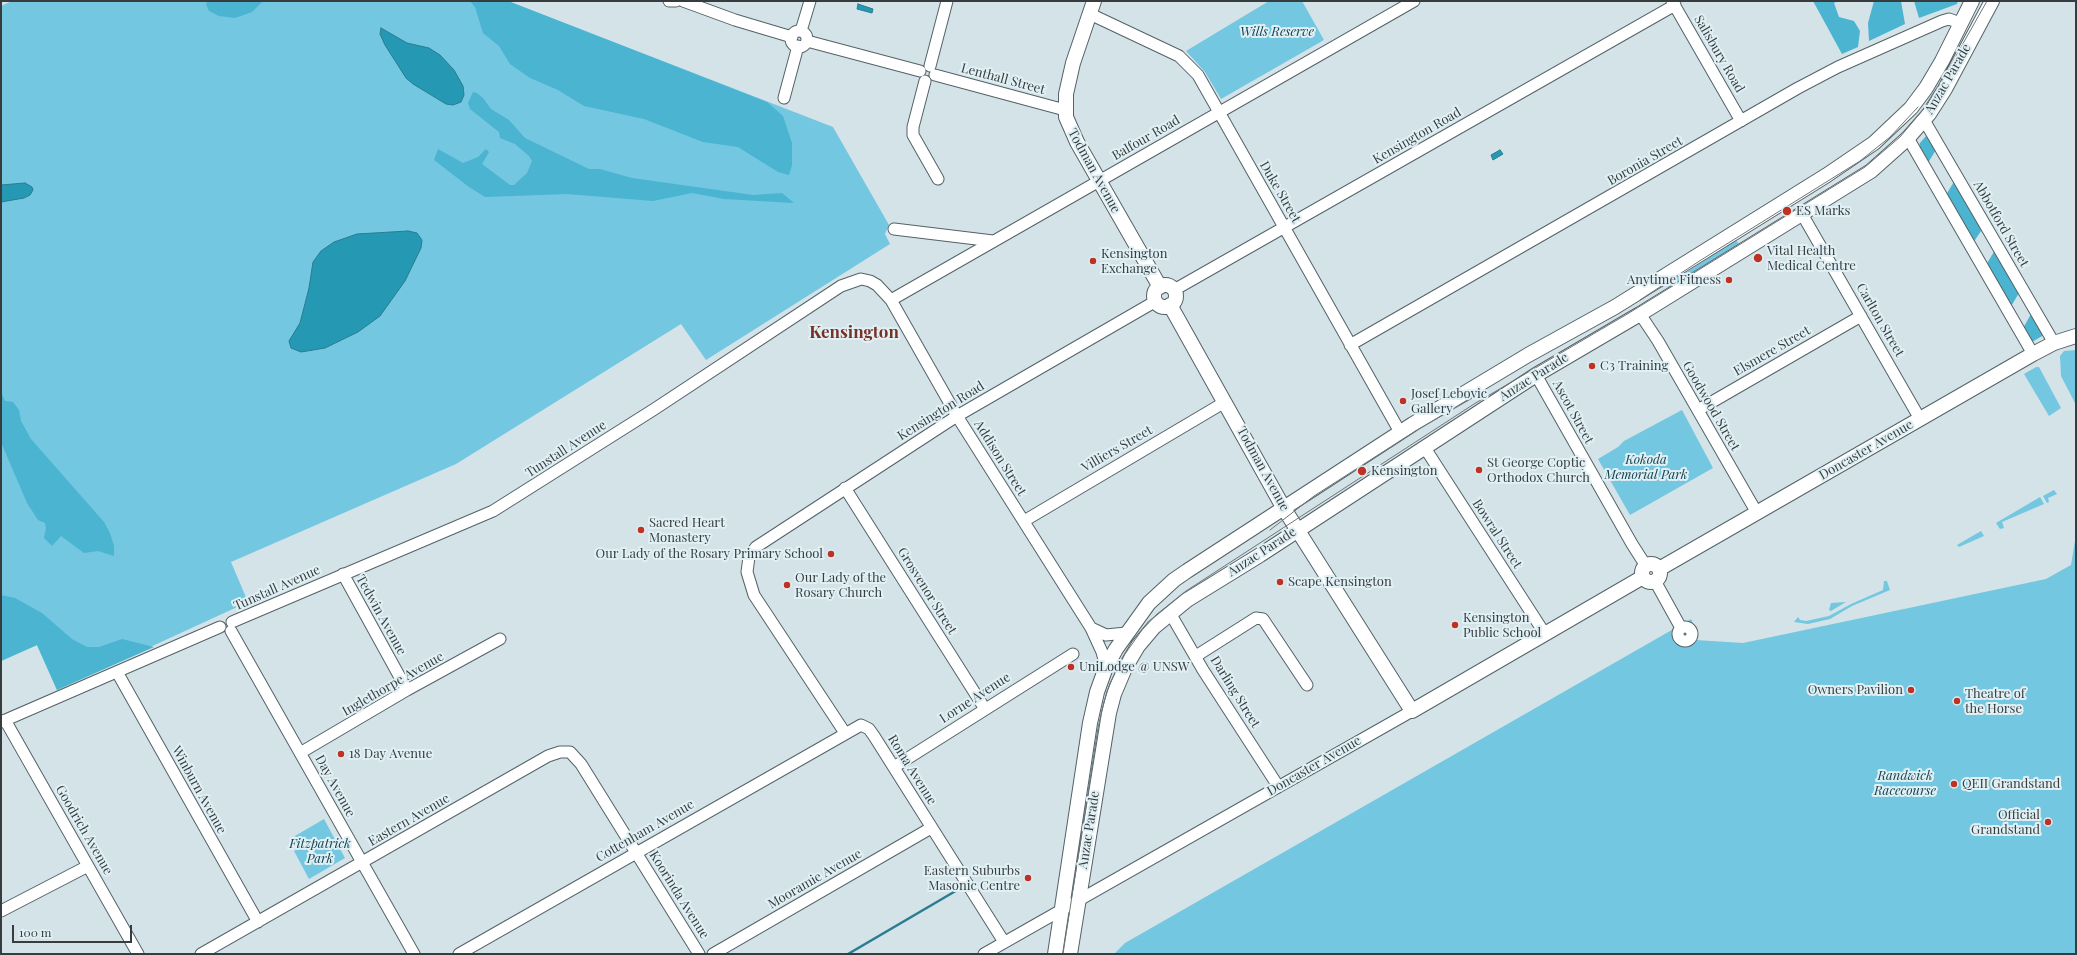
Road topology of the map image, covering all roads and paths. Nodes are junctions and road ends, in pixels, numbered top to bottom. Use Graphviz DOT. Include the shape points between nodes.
graph roads {
  1 [pos="668,1"];
  2 [pos="676,1"];
  3 [pos="683,1"];
  4 [pos="810,1"];
  5 [pos="947,1"];
  6 [pos="1414,1"];
  7 [pos="1972,1"];
  8 [pos="1992,1"];
  9 [pos="1673,3"];
  10 [pos="1092,8"];
  11 [pos="1960,23"];
  12 [pos="799,39"];
  13 [pos="927,73"];
  14 [pos="784,98"];
  15 [pos="1065,110"];
  16 [pos="1218,113"];
  17 [pos="1924,120"];
  18 [pos="1741,121"];
  19 [pos="1908,138"];
  20 [pos="938,179"];
  21 [pos="1099,181"];
  22 [pos="1802,214"];
  23 [pos="1284,228"];
  24 [pos="894,229"];
  25 [pos="993,241"];
  26 [pos="1160,287"];
  27 [pos="1174,290"];
  28 [pos="891,300"];
  29 [pos="1156,301"];
  30 [pos="1170,305"];
  31 [pos="1640,314"];
  32 [pos="1861,316"];
  33 [pos="2076,336"];
  34 [pos="2054,343"];
  35 [pos="1350,345"];
  36 [pos="2033,354"];
  37 [pos="1536,375"];
  38 [pos="1225,402"];
  39 [pos="1698,410"];
  40 [pos="958,416"];
  41 [pos="1920,419"];
  42 [pos="1400,432"];
  43 [pos="1426,448"];
  44 [pos="845,488"];
  45 [pos="1283,507"];
  46 [pos="1756,513"];
  47 [pos="1024,521"];
  48 [pos="1297,530"];
  49 [pos="1651,573"];
  50 [pos="343,574"];
  51 [pos="1170,613"];
  52 [pos="232,627"];
  53 [pos="1091,628"];
  54 [pos="1681,628"];
  55 [pos="1126,633"];
  56 [pos="1545,634"];
  57 [pos="500,639"];
  58 [pos="1073,654"];
  59 [pos="1196,656"];
  60 [pos="1106,667"];
  61 [pos="117,672"];
  62 [pos="1307,685"];
  63 [pos="407,690"];
  64 [pos="985,709"];
  65 [pos="1412,711"];
  66 [pos="3,721"];
  67 [pos="845,733"];
  68 [pos="570,752"];
  69 [pos="300,753"];
  70 [pos="894,767"];
  71 [pos="1278,786"];
  72 [pos="931,828"];
  73 [pos="636,852"];
  74 [pos="362,863"];
  75 [pos="88,866"];
  76 [pos="1078,900"];
  77 [pos="1060,910"];
  78 [pos="1,912"];
  79 [pos="258,922"];
  80 [pos="1004,942"];
  81 [pos="138,954"];
  82 [pos="201,954"];
  83 [pos="414,954"];
  84 [pos="459,954"];
  85 [pos="699,954"];
  86 [pos="713,954"];
  87 [pos="984,954"];
  88 [pos="1054,954"];
  89 [pos="1070,954"];
  1 -- 2 [label="street"];
  3 -- 12 [label="street, Lenthall Street"];
  4 -- 12 [label="street"];
  5 -- 13 [label="street"];
  6 -- 16 [label="street, Balfour Road"];
  7 -- 11 [label="main road, Anzac Parade"];
  8 -- 17 [label="main road, Anzac Parade" via="1945,89"];
  9 -- 18 [label="street, Salisbury Road"];
  9 -- 23 [label="street, Kensington Road"];
  10 -- 15 [label="main road, Todman Avenue" via="1073,63"];
  10 -- 16 [label="street, Duke Street" via="1179,56 1198,75"];
  11 -- 18 [label="street, Boronia Street" via="1949,19 1942,20 1838,67"];
  11 -- 42 [label="main road, Anzac Parade" via="1942,60 1918,98 1904,116 1874,143 1833,172 1615,307 1528,355"];
  12 -- 13 [label="street, Lenthall Street"];
  12 -- 14 [label="street"];
  13 -- 15 [label="street, Lenthall Street"];
  13 -- 20 [label="street" via="913,127 914,135"];
  15 -- 21 [label="main road, Todman Avenue" via="1072,133"];
  16 -- 21 [label="street, Balfour Road"];
  16 -- 23 [label="street, Duke Street"];
  17 -- 19 [label="main road, Anzac Parade"];
  17 -- 34 [label="street, Abbotford Street"];
  18 -- 35 [label="street, Boronia Street"];
  19 -- 22 [label="main road, Anzac Parade" via="1871,171"];
  19 -- 36 [label="street"];
  21 -- 25 [label="street, Balfour Road"];
  21 -- 26 [label="main road, Todman Avenue"];
  22 -- 31 [label="main road, Anzac Parade"];
  22 -- 32 [label="street, Carlton Street"];
  23 -- 27 [label="street, Kensington Road"];
  23 -- 35 [label="street, Duke Street"];
  24 -- 25 [label="street"];
  25 -- 28 [label="street, Balfour Road"];
  26 -- 27 [label="main road" via="1166,285"];
  26 -- 29 [label="main road" via="1154,294"];
  27 -- 30 [label="main road" via="1175,300"];
  28 -- 40 [label="street, Addison Street"];
  28 -- 50 [label="street, Tunstall Avenue" via="870,281 861,279 841,286 508,503 470,522"];
  29 -- 30 [label="main road" via="1160,306"];
  29 -- 40 [label="street, Kensington Road"];
  30 -- 38 [label="main road, Todman Avenue"];
  31 -- 37 [label="main road, Anzac Parade"];
  31 -- 39 [label="street, Goodwood Street"];
  32 -- 39 [label="street, Elsmere Street"];
  32 -- 41 [label="street, Carlton Street"];
  33 -- 34 [label="main road, Doncaster Avenue"];
  34 -- 36 [label="main road, Doncaster Avenue"];
  35 -- 42 [label="street, Duke Street"];
  36 -- 41 [label="main road, Doncaster Avenue"];
  37 -- 43 [label="main road, Anzac Parade"];
  37 -- 49 [label="street, Ascot Street"];
  38 -- 45 [label="main road, Todman Avenue"];
  38 -- 47 [label="street, Villiers Street"];
  39 -- 46 [label="street, Goodwood Street"];
  40 -- 44 [label="street, Kensington Road"];
  40 -- 47 [label="street, Addison Street"];
  41 -- 46 [label="main road, Doncaster Avenue"];
  42 -- 45 [label="main road, Anzac Parade"];
  43 -- 48 [label="main road, Anzac Parade"];
  43 -- 56 [label="street, Bowral Street"];
  44 -- 64 [label="street, Grosvenor Street"];
  44 -- 67 [label="street, Kensington Road" via="756,546 749,557 747,572 749,582 774,614 785,640"];
  45 -- 48 [label="main road, Todman Avenue"];
  45 -- 55 [label="main road, Anzac Parade" via="1174,580 1149,603"];
  46 -- 49 [label="main road, Doncaster Avenue"];
  47 -- 53 [label="street, Addison Street"];
  48 -- 51 [label="main road, Anzac Parade"];
  48 -- 65 [label="main road, Todman Avenue"];
  49 -- 54 [label="street, Ascot Street"];
  49 -- 56 [label="main road, Doncaster Avenue"];
  50 -- 52 [label="street, Tunstall Avenue"];
  50 -- 63 [label="street, Tedwin Avenue"];
  51 -- 59 [label="street, Darling Street"];
  51 -- 76 [label="main road, Anzac Parade" via="1138,646 1114,694 1104,731"];
  52 -- 61 [label="street" via="224,633 220,627"];
  52 -- 69 [label="street, Day Avenue"];
  53 -- 55 [label="street" via="1106,635"];
  53 -- 60 [label="street, Addison Street"];
  55 -- 60 [label="main road, Anzac Parade"];
  56 -- 65 [label="main road, Doncaster Avenue"];
  57 -- 63 [label="street, Inglethorpe Avenue"];
  58 -- 64 [label="street, Lorne Avenue"];
  59 -- 62 [label="street" via="1256,618 1263,619"];
  59 -- 71 [label="street, Darling Street"];
  60 -- 77 [label="main road, Anzac Parade" via="1090,723"];
  61 -- 66 [label="street"];
  61 -- 79 [label="street, Winburn Avenue"];
  63 -- 69 [label="street, Inglethorpe Avenue"];
  64 -- 70 [label="street, Lorne Avenue"];
  65 -- 71 [label="street, Doncaster Avenue"];
  66 -- 75 [label="street, Goodrich Avenue"];
  67 -- 70 [label="street, Roma Avenue" via="861,725 869,729"];
  67 -- 73 [label="street, Cottenham Avenue"];
  68 -- 73 [label="street, Koorinda Avenue" via="581,764"];
  68 -- 74 [label="street, Eastern Avenue" via="548,756"];
  69 -- 74 [label="street, Day Avenue"];
  70 -- 72 [label="street, Roma Avenue"];
  71 -- 76 [label="street, Doncaster Avenue"];
  72 -- 80 [label="street, Roma Avenue"];
  72 -- 86 [label="street, Mooramie Avenue"];
  73 -- 84 [label="street, Cottenham Avenue"];
  73 -- 85 [label="street, Koorinda Avenue"];
  74 -- 79 [label="street, Eastern Avenue"];
  74 -- 83 [label="street, Day Avenue"];
  75 -- 78 [label="street"];
  75 -- 81 [label="street, Goodrich Avenue"];
  76 -- 77 [label="street, Doncaster Avenue"];
  76 -- 89 [label="main road, Anzac Parade"];
  77 -- 80 [label="street, Doncaster Avenue"];
  77 -- 88 [label="main road, Anzac Parade"];
  79 -- 82 [label="street, Eastern Avenue"];
  80 -- 87 [label="street, Doncaster Avenue"];
}
